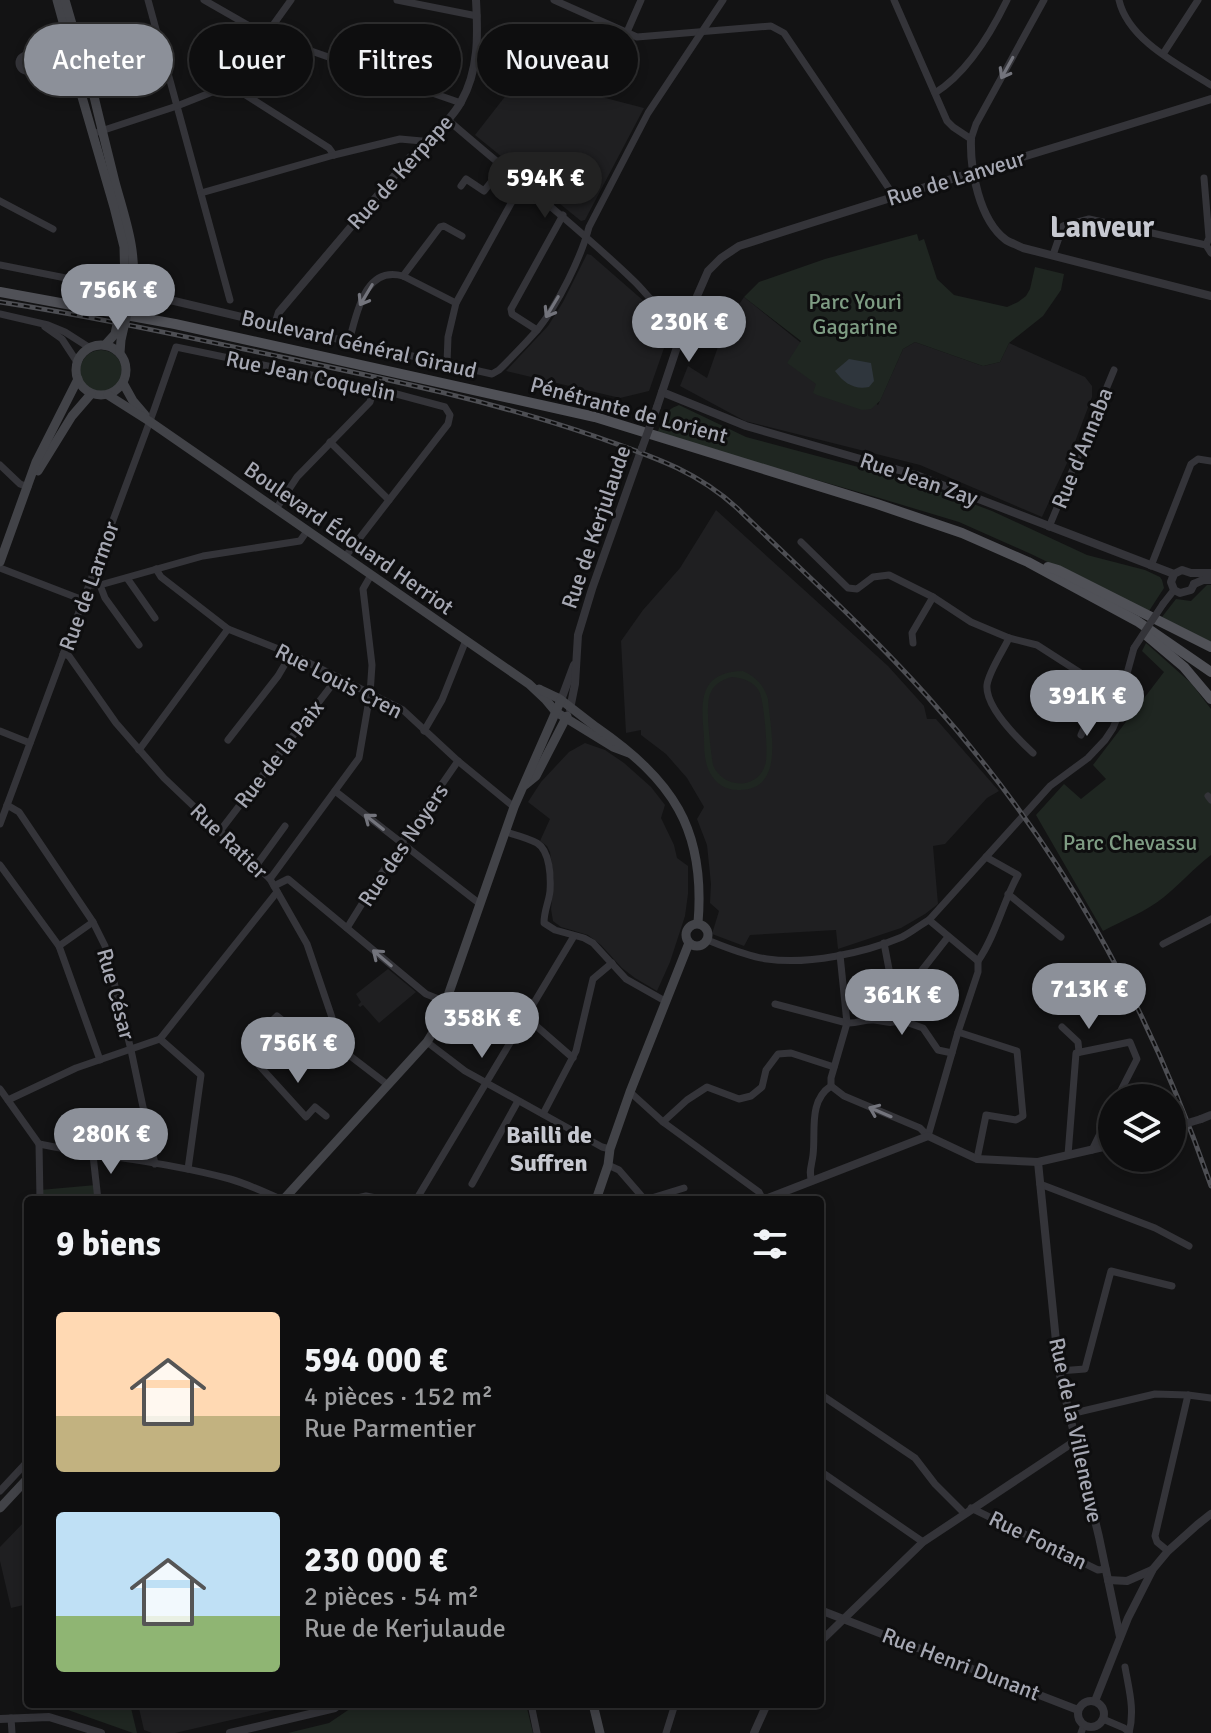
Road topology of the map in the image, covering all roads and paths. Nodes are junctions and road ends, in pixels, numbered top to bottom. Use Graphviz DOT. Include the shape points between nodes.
graph roads {
  1 [pos="57,0"];
  2 [pos="65,0"];
  3 [pos="148,0"];
  4 [pos="204,0"];
  5 [pos="291,0"];
  6 [pos="397,0"];
  7 [pos="476,0"];
  8 [pos="554,0"];
  9 [pos="641,0"];
  10 [pos="723,0"];
  11 [pos="894,0"];
  12 [pos="1007,0"];
  13 [pos="1044,0"];
  14 [pos="1119,0"];
  15 [pos="1198,0"];
  16 [pos="477,16"];
  17 [pos="65,24"];
  18 [pos="70,24"];
  19 [pos="246,24"];
  20 [pos="273,24"];
  21 [pos="609,24"];
  22 [pos="630,24"];
  23 [pos="703,32"];
  24 [pos="638,37"];
  25 [pos="313,52"];
  26 [pos="1163,54"];
  27 [pos="1211,85"];
  28 [pos="935,93"];
  29 [pos="84,96"];
  30 [pos="202,96"];
  31 [pos="247,96"];
  32 [pos="1211,99"];
  33 [pos="461,103"];
  34 [pos="177,106"];
  35 [pos="448,120"];
  36 [pos="97,132"];
  37 [pos="971,139"];
  38 [pos="425,143"];
  39 [pos="334,155"];
  40 [pos="503,167"];
  41 [pos="974,173"];
  42 [pos="1204,178"];
  43 [pos="524,183"];
  44 [pos="461,186"];
  45 [pos="201,193"];
  46 [pos="894,196"];
  47 [pos="0,201"];
  48 [pos="1209,212"];
  49 [pos="563,215"];
  50 [pos="53,229"];
  51 [pos="462,236"];
  52 [pos="586,237"];
  53 [pos="1208,249"];
  54 [pos="1053,255"];
  55 [pos="0,265"];
  56 [pos="708,271"];
  57 [pos="403,276"];
  58 [pos="129,289"];
  59 [pos="0,292"];
  60 [pos="1211,296"];
  61 [pos="230,300"];
  62 [pos="456,303"];
  63 [pos="0,314"];
  64 [pos="36,322"];
  65 [pos="275,325"];
  66 [pos="684,326"];
  67 [pos="537,330"];
  68 [pos="349,341"];
  69 [pos="105,345"];
  70 [pos="176,347"];
  71 [pos="90,348"];
  72 [pos="120,353"];
  73 [pos="77,362"];
  74 [pos="447,363"];
  75 [pos="1114,370"];
  76 [pos="78,379"];
  77 [pos="123,383"];
  78 [pos="374,388"];
  79 [pos="662,392"];
  80 [pos="91,394"];
  81 [pos="108,395"];
  82 [pos="149,421"];
  83 [pos="330,442"];
  84 [pos="1211,461"];
  85 [pos="0,465"];
  86 [pos="28,487"];
  87 [pos="389,500"];
  88 [pos="276,509"];
  89 [pos="1049,527"];
  90 [pos="307,531"];
  91 [pos="801,542"];
  92 [pos="345,557"];
  93 [pos="0,562"];
  94 [pos="1028,562"];
  95 [pos="1151,566"];
  96 [pos="0,568"];
  97 [pos="156,569"];
  98 [pos="1191,573"];
  99 [pos="1211,573"];
  100 [pos="1174,574"];
  101 [pos="371,575"];
  102 [pos="127,578"];
  103 [pos="1211,580"];
  104 [pos="1194,584"];
  105 [pos="89,585"];
  106 [pos="100,585"];
  107 [pos="1082,590"];
  108 [pos="1174,590"];
  109 [pos="933,597"];
  110 [pos="83,600"];
  111 [pos="155,618"];
  112 [pos="228,629"];
  113 [pos="1009,638"];
  114 [pos="466,640"];
  115 [pos="913,643"];
  116 [pos="139,645"];
  117 [pos="1211,647"];
  118 [pos="63,654"];
  119 [pos="291,654"];
  120 [pos="577,661"];
  121 [pos="1211,672"];
  122 [pos="338,677"];
  123 [pos="1093,681"];
  124 [pos="529,684"];
  125 [pos="1124,691"];
  126 [pos="370,694"];
  127 [pos="1211,699"];
  128 [pos="561,700"];
  129 [pos="556,712"];
  130 [pos="568,714"];
  131 [pos="0,731"];
  132 [pos="424,731"];
  133 [pos="1081,735"];
  134 [pos="228,740"];
  135 [pos="30,743"];
  136 [pos="139,750"];
  137 [pos="1033,753"];
  138 [pos="458,761"];
  139 [pos="523,787"];
  140 [pos="335,791"];
  141 [pos="7,805"];
  142 [pos="514,807"];
  143 [pos="0,824"];
  144 [pos="285,826"];
  145 [pos="220,831"];
  146 [pos="506,832"];
  147 [pos="402,844"];
  148 [pos="986,857"];
  149 [pos="0,865"];
  150 [pos="256,866"];
  151 [pos="274,886"];
  152 [pos="1008,894"];
  153 [pos="480,904"];
  154 [pos="1211,919"];
  155 [pos="929,920"];
  156 [pos="93,922"];
  157 [pos="698,923"];
  158 [pos="347,928"];
  159 [pos="574,936"];
  160 [pos="948,937"];
  161 [pos="1061,937"];
  162 [pos="707,940"];
  163 [pos="689,943"];
  164 [pos="884,943"];
  165 [pos="1163,944"];
  166 [pos="59,946"];
  167 [pos="840,955"];
  168 [pos="978,961"];
  169 [pos="612,963"];
  170 [pos="919,974"];
  171 [pos="665,1001"];
  172 [pos="446,1002"];
  173 [pos="775,1004"];
  174 [pos="526,1017"];
  175 [pos="871,1019"];
  176 [pos="847,1023"];
  177 [pos="1062,1027"];
  178 [pos="958,1032"];
  179 [pos="160,1039"];
  180 [pos="340,1041"];
  181 [pos="427,1042"];
  182 [pos="246,1046"];
  183 [pos="131,1050"];
  184 [pos="1077,1052"];
  185 [pos="952,1053"];
  186 [pos="573,1058"];
  187 [pos="100,1060"];
  188 [pos="256,1062"];
  189 [pos="834,1067"];
  190 [pos="487,1082"];
  191 [pos="1124,1084"];
  192 [pos="388,1085"];
  193 [pos="831,1086"];
  194 [pos="0,1089"];
  195 [pos="630,1092"];
  196 [pos="8,1100"];
  197 [pos="518,1101"];
  198 [pos="543,1114"];
  199 [pos="1211,1115"];
  200 [pos="326,1116"];
  201 [pos="663,1122"];
  202 [pos="1186,1124"];
  203 [pos="928,1136"];
  204 [pos="1098,1138"];
  205 [pos="39,1144"];
  206 [pos="1098,1148"];
  207 [pos="610,1149"];
  208 [pos="1092,1150"];
  209 [pos="93,1155"];
  210 [pos="1068,1155"];
  211 [pos="977,1159"];
  212 [pos="1038,1162"];
  213 [pos="155,1164"];
  214 [pos="608,1165"];
  215 [pos="188,1169"];
  216 [pos="812,1181"];
  217 [pos="472,1184"];
  218 [pos="1040,1184"];
  219 [pos="684,1188"];
  220 [pos="40,1196"];
  221 [pos="98,1196"];
  222 [pos="272,1196"];
  223 [pos="282,1196"];
  224 [pos="418,1196"];
  225 [pos="597,1196"];
  226 [pos="642,1196"];
  227 [pos="658,1196"];
  228 [pos="761,1196"];
  229 [pos="773,1196"];
  230 [pos="1189,1246"];
  231 [pos="1172,1286"];
  232 [pos="1059,1371"];
  233 [pos="1188,1395"];
  234 [pos="824,1397"];
  235 [pos="1211,1398"];
  236 [pos="1070,1414"];
  237 [pos="1076,1442"];
  238 [pos="24,1465"];
  239 [pos="824,1474"];
  240 [pos="24,1482"];
  241 [pos="0,1491"];
  242 [pos="0,1508"];
  243 [pos="968,1510"];
  244 [pos="1211,1514"];
  245 [pos="923,1542"];
  246 [pos="1168,1551"];
  247 [pos="1106,1569"];
  248 [pos="1153,1569"];
  249 [pos="1108,1580"];
  250 [pos="824,1612"];
  251 [pos="844,1619"];
  252 [pos="1120,1637"];
  253 [pos="824,1638"];
  254 [pos="1125,1667"];
  255 [pos="1095,1701"];
  256 [pos="335,1708"];
  257 [pos="532,1708"];
  258 [pos="594,1708"];
  259 [pos="674,1708"];
  260 [pos="765,1708"];
  261 [pos="1078,1710"];
  262 [pos="11,1718"];
  263 [pos="0,1719"];
  264 [pos="1103,1719"];
  265 [pos="1082,1729"];
  266 [pos="12,1733"];
  267 [pos="101,1733"];
  268 [pos="230,1733"];
  269 [pos="537,1733"];
  270 [pos="600,1733"];
  271 [pos="666,1733"];
  272 [pos="754,1733"];
  273 [pos="1129,1733"];
  1 -- 17 [label="main road"];
  2 -- 18 [label="main road"];
  3 -- 34 [label="street"];
  4 -- 19 [label="street"];
  5 -- 20 [label="street"];
  6 -- 16 [label="street"];
  7 -- 16 [label="street, Rue de Kerpape"];
  8 -- 21 [label="street"];
  9 -- 22 [label="street"];
  10 -- 23 [label="street"];
  11 -- 28 [label="street"];
  12 -- 28 [label="street" via="970,61"];
  13 -- 37 [label="street, one-way"];
  14 -- 26 [label="street" via="1126,19"];
  15 -- 26 [label="street"];
  16 -- 33 [label="street, Rue de Kerpape" via="477,54"];
  23 -- 24 [label="street"];
  23 -- 46 [label="street" via="771,26 784,33"];
  23 -- 52 [label="street" via="648,113"];
  25 -- 33 [label="street"];
  26 -- 27 [label="street"];
  28 -- 37 [label="street" via="947,121"];
  29 -- 36 [label="main road"];
  30 -- 34 [label="street"];
  31 -- 39 [label="street"];
  32 -- 41 [label="street, Rue de Lanveur"];
  33 -- 35 [label="street, Rue de Kerpape"];
  34 -- 36 [label="street"];
  34 -- 45 [label="street"];
  35 -- 38 [label="street, Rue de Kerpape"];
  35 -- 40 [label="street"];
  36 -- 58 [label="main road" via="131,238 135,274"];
  37 -- 41 [label="street"];
  38 -- 39 [label="street" via="400,139"];
  38 -- 65 [label="street, Rue de Kerpape" via="279,312"];
  39 -- 45 [label="street"];
  40 -- 43 [label="street"];
  40 -- 44 [label="street" via="484,191 466,179"];
  41 -- 46 [label="street, Rue de Lanveur"];
  41 -- 54 [label="street" via="982,206 1000,234 1015,245"];
  42 -- 48 [label="street"];
  43 -- 49 [label="street"];
  43 -- 62 [label="street"];
  45 -- 61 [label="street"];
  46 -- 56 [label="street, Rue de Lanveur" via="739,246"];
  47 -- 50 [label="street"];
  48 -- 53 [label="street"];
  49 -- 52 [label="street"];
  49 -- 67 [label="street" via="511,309"];
  51 -- 57 [label="street" via="440,227"];
  52 -- 66 [label="street"];
  52 -- 67 [label="street, one-way"];
  53 -- 54 [label="street" via="1089,219 1063,226"];
  54 -- 60 [label="street"];
  55 -- 58 [label="street"];
  56 -- 66 [label="street, Rue de Kerjulaude"];
  57 -- 62 [label="street"];
  57 -- 68 [label="street, one-way" via="385,275 369,287"];
  58 -- 65 [label="street, Boulevard Général Giraud"];
  58 -- 69 [label="main road, bridge" via="115,334"];
  58 -- 72 [label="main road, bridge"];
  59 -- 94 [label="main road, Pénétrante de Lorient" via="175,324 595,417 920,517"];
  62 -- 74 [label="street"];
  63 -- 64 [label="street"];
  64 -- 71 [label="street"];
  64 -- 73 [label="street" via="57,335"];
  65 -- 68 [label="street, Boulevard Général Giraud"];
  66 -- 79 [label="street, Rue de Kerjulaude"];
  67 -- 74 [label="street, Boulevard Général Giraud" via="492,374"];
  68 -- 74 [label="street, Boulevard Général Giraud"];
  69 -- 71 [label="main road"];
  69 -- 72 [label="main road"];
  70 -- 78 [label="street, Rue Jean Coquelin"];
  70 -- 82 [label="street, Rue de Larmor"];
  71 -- 73 [label="main road"];
  72 -- 77 [label="main road" via="127,368"];
  73 -- 76 [label="main road"];
  75 -- 89 [label="street, Rue d'Annaba"];
  76 -- 80 [label="main road"];
  76 -- 86 [label="main road"];
  77 -- 81 [label="main road"];
  77 -- 82 [label="main road, Boulevard Édouard Herriot"];
  78 -- 83 [label="street" via="370,402"];
  78 -- 87 [label="street, Rue Jean Coquelin" via="445,407 450,415"];
  79 -- 89 [label="street, Rue Jean Zay" via="732,422 916,475"];
  79 -- 120 [label="street, Rue de Kerjulaude, bridge" via="592,589 578,635"];
  80 -- 81 [label="main road"];
  80 -- 86 [label="main road"];
  81 -- 82 [label="main road, Boulevard Édouard Herriot"];
  82 -- 88 [label="main road, Boulevard Édouard Herriot"];
  82 -- 105 [label="street, Rue de Larmor"];
  83 -- 87 [label="street"];
  83 -- 88 [label="street"];
  84 -- 95 [label="street" via="1191,464"];
  85 -- 86 [label="street"];
  86 -- 93 [label="main road"];
  87 -- 92 [label="street"];
  88 -- 90 [label="main road, Boulevard Édouard Herriot"];
  89 -- 95 [label="street, Rue Jean Zay"];
  90 -- 92 [label="main road, Boulevard Édouard Herriot"];
  90 -- 97 [label="street" via="300,541"];
  91 -- 109 [label="street" via="848,588 889,575"];
  92 -- 101 [label="main road, Boulevard Édouard Herriot"];
  94 -- 107 [label="main road, Pénétrante de Lorient"];
  94 -- 117 [label="main road" via="1058,570"];
  95 -- 100 [label="street, Rue Jean Zay"];
  96 -- 110 [label="street"];
  97 -- 102 [label="street"];
  97 -- 112 [label="street, Rue Louis Cren"];
  98 -- 99 [label="street"];
  98 -- 100 [label="street"];
  98 -- 104 [label="street"];
  100 -- 108 [label="street"];
  101 -- 114 [label="main road, Boulevard Édouard Herriot"];
  101 -- 126 [label="street" via="363,589"];
  102 -- 106 [label="street"];
  102 -- 111 [label="street"];
  103 -- 104 [label="street"];
  104 -- 108 [label="street" via="1188,593"];
  105 -- 106 [label="street"];
  105 -- 110 [label="street, Rue de Larmor"];
  106 -- 116 [label="street"];
  107 -- 121 [label="main road, Pénétrante de Lorient"];
  107 -- 127 [label="main road" via="1159,644"];
  108 -- 125 [label="street, bridge" via="1134,648"];
  109 -- 113 [label="street"];
  109 -- 115 [label="street" via="912,633"];
  110 -- 118 [label="street, Rue de Larmor"];
  112 -- 119 [label="street, Rue Louis Cren"];
  112 -- 136 [label="street"];
  113 -- 123 [label="street" via="1037,645"];
  113 -- 137 [label="street" via="987,688 997,711"];
  114 -- 124 [label="main road, Boulevard Édouard Herriot"];
  114 -- 132 [label="street"];
  118 -- 135 [label="street, Rue de Larmor"];
  118 -- 136 [label="street, Rue Ratier"];
  119 -- 122 [label="street, Rue Louis Cren"];
  119 -- 134 [label="street"];
  120 -- 128 [label="street, Rue de Kerjulaude"];
  120 -- 130 [label="street, Rue de Kerjulaude"];
  122 -- 126 [label="street, Rue Louis Cren"];
  122 -- 145 [label="street, Rue de la Paix"];
  123 -- 125 [label="street"];
  123 -- 133 [label="street" via="1079,710 1089,717"];
  124 -- 128 [label="main road, Boulevard Édouard Herriot"];
  124 -- 129 [label="main road, Boulevard Édouard Herriot"];
  125 -- 148 [label="street" via="1105,740 1050,786"];
  126 -- 132 [label="street, Rue Louis Cren" via="403,710"];
  126 -- 140 [label="street" via="359,758"];
  128 -- 129 [label="main road, Rue de Kerjulaude"];
  128 -- 130 [label="main road, Boulevard Édouard Herriot"];
  129 -- 130 [label="main road, Boulevard Édouard Herriot"];
  129 -- 139 [label="main road, Rue de Kerjulaude"];
  130 -- 139 [label="main road, Rue de Kerjulaude" via="536,776"];
  130 -- 157 [label="main road" via="629,753 666,788 695,849"];
  131 -- 135 [label="street"];
  132 -- 138 [label="street, Rue Louis Cren"];
  135 -- 141 [label="street, Rue de Larmor"];
  136 -- 145 [label="street, Rue Ratier"];
  138 -- 142 [label="street, Rue Louis Cren"];
  138 -- 147 [label="street, Rue des Noyers"];
  139 -- 142 [label="main road, Rue de Kerjulaude"];
  147 -- 140 [label="street, one-way"];
  140 -- 151 [label="street"];
  141 -- 143 [label="street, Rue de Larmor"];
  141 -- 156 [label="street, Rue César" via="19,812"];
  142 -- 146 [label="main road, Rue de Kerjulaude"];
  144 -- 150 [label="street"];
  145 -- 150 [label="street, Rue Ratier"];
  146 -- 153 [label="main road, Rue de Kerjulaude"];
  146 -- 159 [label="street" via="543,850 550,893 544,923"];
  147 -- 153 [label="street"];
  147 -- 158 [label="street, Rue des Noyers"];
  148 -- 152 [label="street" via="1018,875"];
  148 -- 155 [label="street"];
  149 -- 166 [label="street"];
  150 -- 151 [label="street, Rue Ratier"];
  151 -- 158 [label="street" via="288,879"];
  151 -- 179 [label="street"];
  151 -- 180 [label="street, Rue Ratier" via="307,944"];
  152 -- 161 [label="street"];
  152 -- 168 [label="street"];
  153 -- 172 [label="main road, Rue de Kerjulaude"];
  154 -- 165 [label="street"];
  155 -- 160 [label="street"];
  155 -- 164 [label="street"];
  156 -- 166 [label="street"];
  156 -- 183 [label="street, Rue César" via="105,946"];
  157 -- 162 [label="main road" via="706,928"];
  157 -- 163 [label="main road" via="687,928"];
  172 -- 158 [label="street, one-way" via="426,994"];
  159 -- 169 [label="street" via="593,943"];
  159 -- 174 [label="street"];
  160 -- 168 [label="street"];
  160 -- 170 [label="street"];
  162 -- 163 [label="main road" via="699,946"];
  162 -- 167 [label="street" via="767,959"];
  163 -- 171 [label="main road"];
  164 -- 167 [label="street"];
  164 -- 175 [label="street" via="892,985"];
  166 -- 187 [label="street"];
  167 -- 176 [label="street"];
  168 -- 178 [label="street"];
  169 -- 171 [label="street" via="626,979"];
  169 -- 186 [label="street" via="593,979"];
  171 -- 195 [label="main road"];
  172 -- 181 [label="main road, Rue de Kerjulaude"];
  173 -- 176 [label="street"];
  174 -- 186 [label="street"];
  174 -- 190 [label="street"];
  175 -- 176 [label="street"];
  175 -- 185 [label="street" via="923,1028 938,1050"];
  176 -- 189 [label="street"];
  177 -- 184 [label="street" via="1078,1042"];
  178 -- 185 [label="street"];
  178 -- 211 [label="street" via="1017,1051 1023,1116 1016,1120 986,1115"];
  179 -- 183 [label="street"];
  179 -- 215 [label="street" via="201,1075"];
  180 -- 182 [label="street" via="319,1049 277,1016"];
  180 -- 192 [label="street, Rue Ratier" via="345,1052"];
  181 -- 190 [label="street"];
  181 -- 192 [label="main road, Rue de Kerjulaude"];
  183 -- 187 [label="street"];
  183 -- 213 [label="street, Rue César"];
  184 -- 191 [label="street" via="1130,1042 1137,1059"];
  184 -- 210 [label="street"];
  185 -- 203 [label="street"];
  186 -- 198 [label="street"];
  187 -- 196 [label="street"];
  188 -- 200 [label="street" via="306,1117 315,1107"];
  189 -- 193 [label="street"];
  189 -- 201 [label="street" via="778,1054 762,1087 751,1096 739,1099 707,1087"];
  190 -- 197 [label="street"];
  190 -- 224 [label="street"];
  192 -- 223 [label="main road, Rue de Kerjulaude"];
  203 -- 193 [label="street, one-way"];
  193 -- 216 [label="street" via="816,1108"];
  194 -- 196 [label="street"];
  195 -- 201 [label="street"];
  195 -- 207 [label="main road"];
  196 -- 205 [label="street"];
  197 -- 198 [label="street"];
  197 -- 217 [label="street"];
  198 -- 207 [label="street"];
  199 -- 202 [label="street, bridge"];
  201 -- 228 [label="street"];
  203 -- 211 [label="street"];
  203 -- 216 [label="street"];
  204 -- 208 [label="street"];
  205 -- 209 [label="street"];
  205 -- 220 [label="street"];
  206 -- 208 [label="street"];
  207 -- 214 [label="main road"];
  208 -- 210 [label="street"];
  209 -- 213 [label="street"];
  209 -- 221 [label="street"];
  210 -- 212 [label="street"];
  211 -- 212 [label="street"];
  212 -- 218 [label="street, Rue de la Villeneuve"];
  213 -- 215 [label="street"];
  214 -- 225 [label="main road"];
  214 -- 226 [label="street"];
  215 -- 222 [label="street"];
  216 -- 229 [label="street"];
  218 -- 230 [label="street"];
  218 -- 232 [label="street, Rue de la Villeneuve"];
  219 -- 227 [label="street"];
  231 -- 232 [label="street" via="1111,1271 1085,1369"];
  232 -- 236 [label="street, Rue de la Villeneuve"];
  233 -- 235 [label="street"];
  233 -- 236 [label="street" via="1155,1394"];
  233 -- 246 [label="street" via="1155,1536"];
  234 -- 243 [label="street, Rue Fontan" via="915,1458 935,1484"];
  236 -- 237 [label="street, Rue de la Villeneuve"];
  237 -- 243 [label="street"];
  237 -- 247 [label="street, Rue de la Villeneuve"];
  238 -- 241 [label="street"];
  239 -- 245 [label="street"];
  240 -- 242 [label="main road"];
  243 -- 245 [label="street"];
  243 -- 247 [label="street, Rue Fontan" via="1098,1570"];
  244 -- 246 [label="street"];
  245 -- 251 [label="street"];
  246 -- 248 [label="street"];
  247 -- 249 [label="street, Rue de la Villeneuve"];
  248 -- 249 [label="street" via="1127,1581"];
  248 -- 252 [label="street"];
  249 -- 252 [label="street, Rue de la Villeneuve"];
  250 -- 251 [label="street, Rue Henri Dunant"];
  251 -- 253 [label="street"];
  251 -- 261 [label="street, Rue Henri Dunant"];
  252 -- 255 [label="street"];
  254 -- 273 [label="street" via="1132,1710"];
  255 -- 261 [label="street"];
  255 -- 264 [label="street"];
  256 -- 268 [label="street"];
  257 -- 269 [label="street"];
  258 -- 270 [label="main road"];
  259 -- 271 [label="street"];
  260 -- 272 [label="street"];
  261 -- 265 [label="street"];
  262 -- 263 [label="street"];
  262 -- 266 [label="street"];
  262 -- 267 [label="street" via="49,1717"];
  264 -- 265 [label="street"];
  264 -- 273 [label="street"];
}
